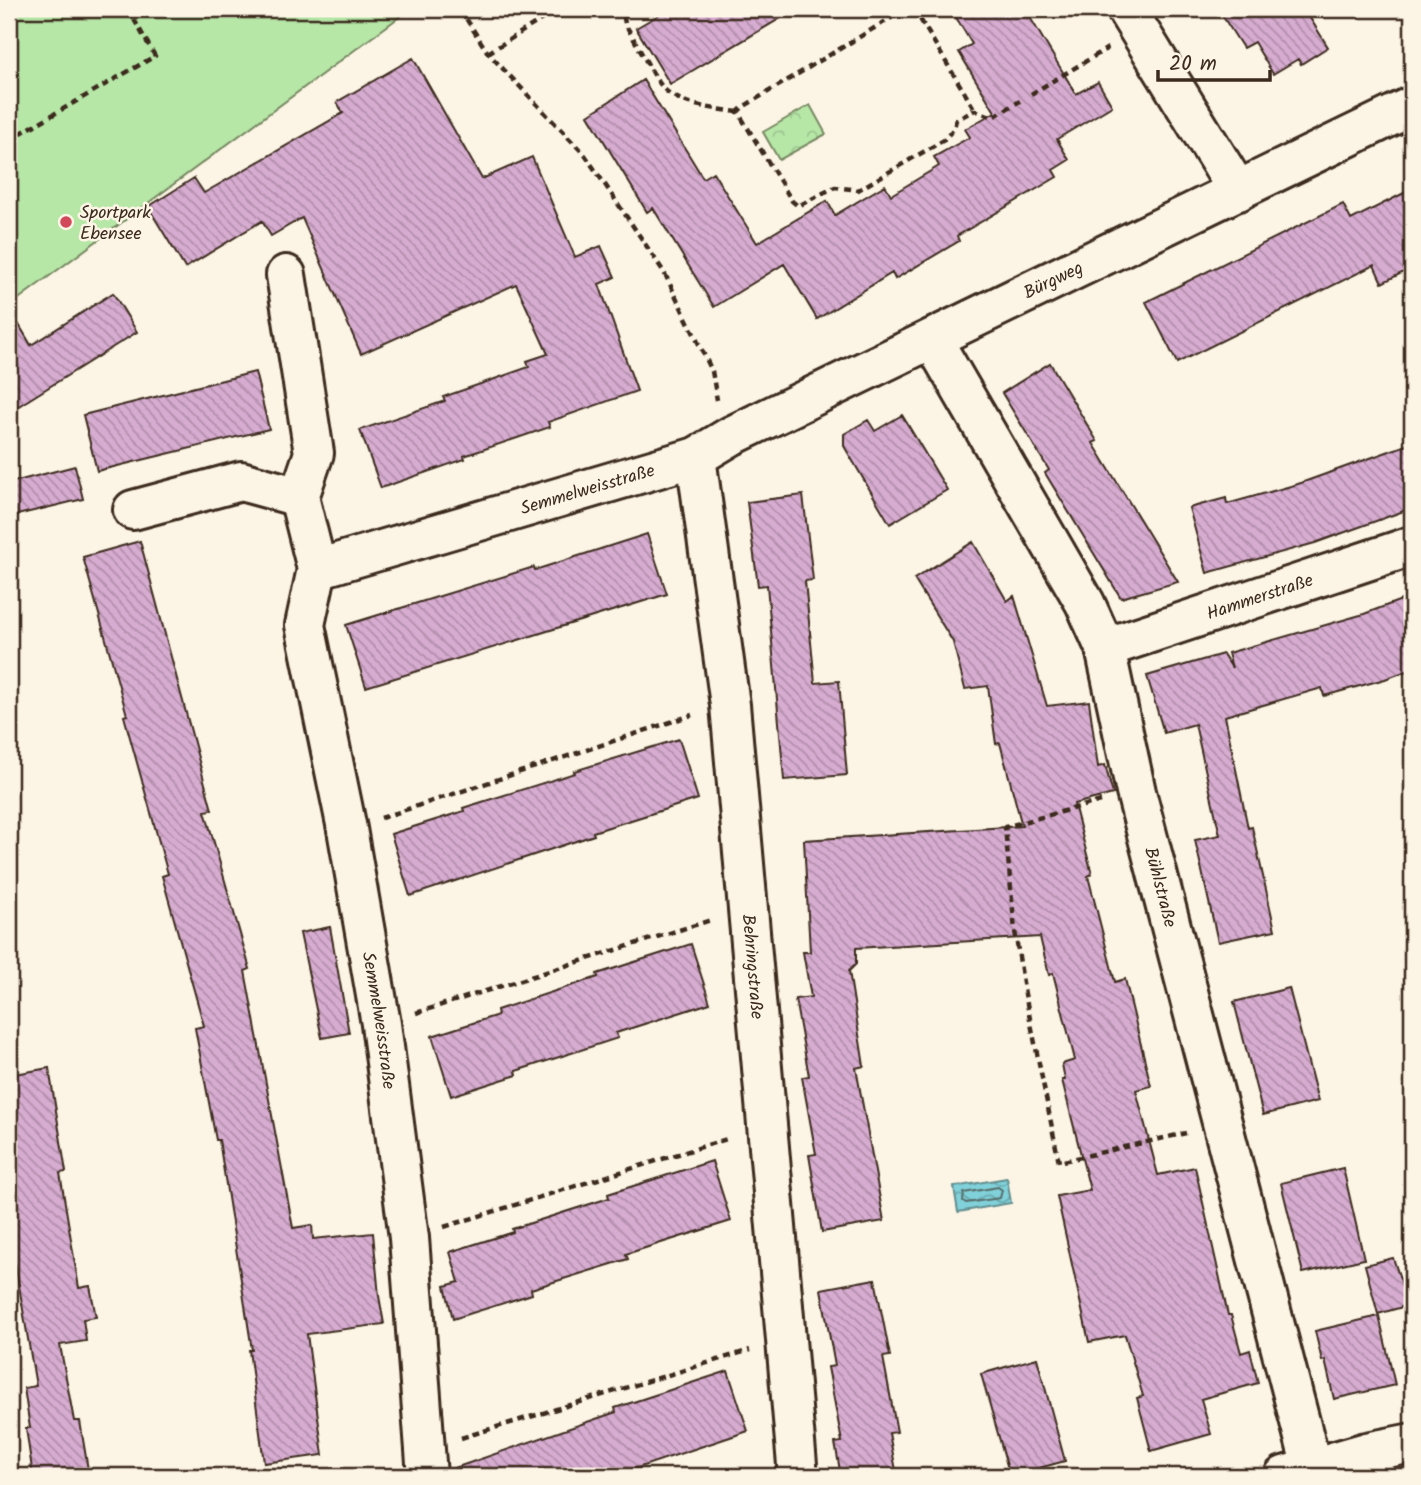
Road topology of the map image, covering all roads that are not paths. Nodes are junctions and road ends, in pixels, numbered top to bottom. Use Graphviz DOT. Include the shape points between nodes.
graph roads {
  1 [pos="1133,19"];
  2 [pos="1412,106"];
  3 [pos="1238,191"];
  4 [pos="286,275"];
  5 [pos="932,339"];
  6 [pos="696,457"];
  7 [pos="299,498"];
  8 [pos="133,510"];
  9 [pos="1412,546"];
  10 [pos="317,569"];
  11 [pos="1105,648"];
  12 [pos="1412,1443"];
  13 [pos="427,1462"];
  14 [pos="1371,1464"];
  15 [pos="1298,1472"];
  16 [pos="798,1476"];
  1 -- 3 [label="street"];
  2 -- 3 [label="street, Bürgweg"];
  3 -- 5 [label="street, Bürgweg"];
  4 -- 7 [label="street" via="314,453"];
  5 -- 6 [label="street, Bürgweg"];
  5 -- 11 [label="street, Bühlstraße" via="1085,603"];
  6 -- 10 [label="street, Semmelweisstraße"];
  6 -- 16 [label="street, Behringstraße" via="730,705"];
  7 -- 8 [label="street" via="241,481"];
  7 -- 10 [label="street, Semmelweisstraße"];
  9 -- 11 [label="street, Hammerstraße"];
  10 -- 13 [label="street, Semmelweisstraße" via="305,625 381,1024 409,1238"];
  11 -- 15 [label="street, Bühlstraße" via="1136,792 1223,1125"];
  12 -- 14 [label="street"];
  14 -- 15 [label="street"];
}
